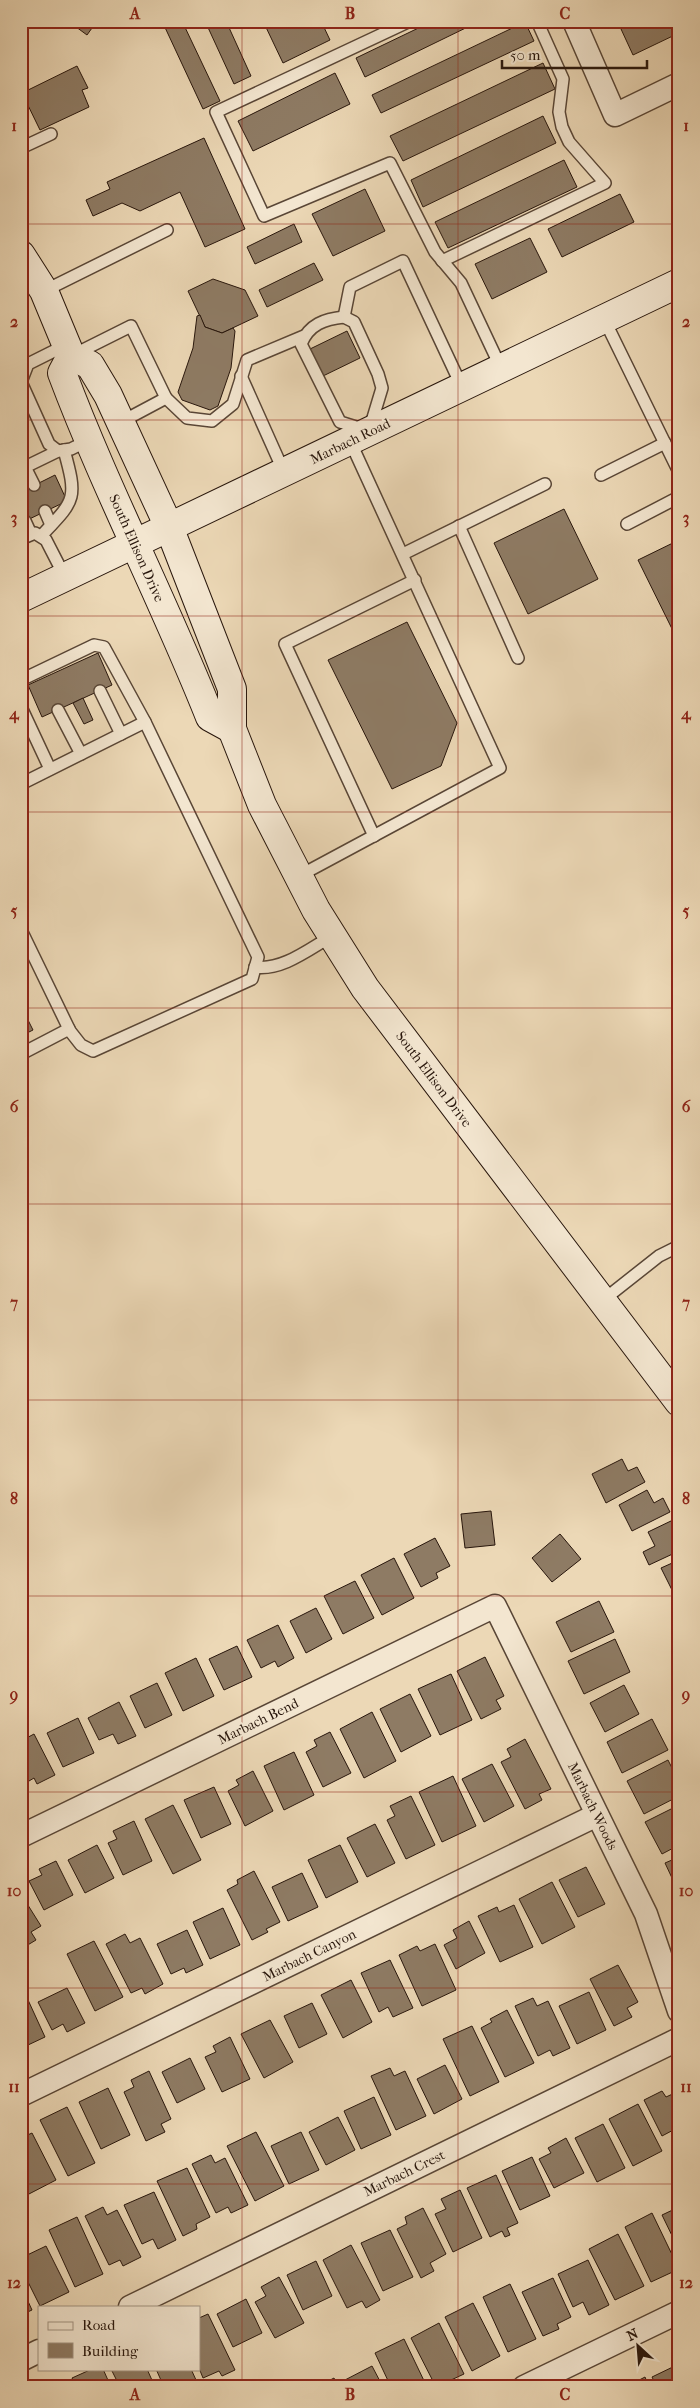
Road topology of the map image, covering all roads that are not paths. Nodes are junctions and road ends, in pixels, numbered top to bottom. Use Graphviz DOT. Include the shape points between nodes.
graph roads {
  1 [pos="410,21"];
  2 [pos="537,21"];
  3 [pos="574,21"];
  4 [pos="679,84"];
  5 [pos="51,134"];
  6 [pos="21,148"];
  7 [pos="167,230"];
  8 [pos="21,255"];
  9 [pos="442,261"];
  10 [pos="679,283"];
  11 [pos="44,291"];
  12 [pos="344,317"];
  13 [pos="604,319"];
  14 [pos="303,340"];
  15 [pos="68,351"];
  16 [pos="501,368"];
  17 [pos="241,376"];
  18 [pos="21,383"];
  19 [pos="462,387"];
  20 [pos="166,398"];
  21 [pos="121,422"];
  22 [pos="360,436"];
  23 [pos="664,443"];
  24 [pos="70,447"];
  25 [pos="23,468"];
  26 [pos="284,472"];
  27 [pos="679,472"];
  28 [pos="601,476"];
  29 [pos="545,484"];
  30 [pos="34,485"];
  31 [pos="679,496"];
  32 [pos="45,511"];
  33 [pos="25,521"];
  34 [pos="627,524"];
  35 [pos="51,525"];
  36 [pos="459,526"];
  37 [pos="169,527"];
  38 [pos="31,537"];
  39 [pos="136,544"];
  40 [pos="403,554"];
  41 [pos="65,577"];
  42 [pos="415,580"];
  43 [pos="21,598"];
  44 [pos="518,658"];
  45 [pos="21,680"];
  46 [pos="100,690"];
  47 [pos="21,707"];
  48 [pos="58,710"];
  49 [pos="145,722"];
  50 [pos="232,729"];
  51 [pos="121,734"];
  52 [pos="81,754"];
  53 [pos="50,769"];
  54 [pos="21,784"];
  55 [pos="374,836"];
  56 [pos="298,876"];
  57 [pos="21,930"];
  58 [pos="332,936"];
  59 [pos="255,967"];
  60 [pos="69,1029"];
  61 [pos="21,1054"];
  62 [pos="679,1246"];
  63 [pos="602,1300"];
  64 [pos="679,1402"];
  65 [pos="495,1606"];
  66 [pos="597,1814"];
  67 [pos="21,1836"];
  68 [pos="679,2011"];
  69 [pos="679,2039"];
  70 [pos="21,2095"];
  71 [pos="132,2306"];
  72 [pos="679,2312"];
  73 [pos="38,2352"];
  74 [pos="21,2360"];
  75 [pos="524,2387"];
  1 -- 9 [label="lane" via="216,112 264,216 390,163"];
  2 -- 9 [label="lane" via="563,79 559,112 562,126 569,142 605,183"];
  3 -- 4 [label="street" via="616,115"];
  5 -- 6 [label="lane"];
  7 -- 11 [label="lane"];
  8 -- 11 [label="street"];
  9 -- 16 [label="lane" via="461,283"];
  10 -- 13 [label="street, Marbach Road"];
  11 -- 15 [label="street"];
  12 -- 14 [label="lane" via="327,319 315,325"];
  12 -- 19 [label="lane" via="350,287 403,260"];
  12 -- 22 [label="lane" via="354,322 382,388"];
  13 -- 16 [label="street, Marbach Road"];
  13 -- 23 [label="lane"];
  14 -- 17 [label="lane" via="247,360"];
  14 -- 22 [label="lane" via="340,422"];
  15 -- 18 [label="lane" via="28,364"];
  15 -- 20 [label="lane" via="130,326"];
  15 -- 21 [label="street, South Ellison Drive" via="90,365"];
  15 -- 24 [label="street, South Ellison Drive" via="62,373"];
  16 -- 19 [label="street, Marbach Road"];
  17 -- 20 [label="lane" via="233,404 212,421 187,418"];
  17 -- 26 [label="lane"];
  18 -- 24 [label="lane" via="50,444"];
  19 -- 22 [label="street, Marbach Road"];
  20 -- 21 [label="lane"];
  21 -- 24 [label="street"];
  21 -- 37 [label="street, South Ellison Drive"];
  22 -- 26 [label="street, Marbach Road"];
  22 -- 40 [label="lane"];
  23 -- 27 [label="lane"];
  23 -- 28 [label="lane"];
  24 -- 25 [label="lane"];
  24 -- 35 [label="lane" via="71,502"];
  24 -- 39 [label="street, South Ellison Drive"];
  25 -- 30 [label="lane"];
  26 -- 37 [label="street, Marbach Road"];
  29 -- 36 [label="lane"];
  31 -- 34 [label="lane"];
  32 -- 35 [label="lane"];
  33 -- 38 [label="lane"];
  35 -- 38 [label="lane"];
  36 -- 40 [label="lane"];
  36 -- 44 [label="lane"];
  37 -- 39 [label="street, Marbach Road"];
  37 -- 50 [label="street, South Ellison Drive" via="232,688"];
  38 -- 41 [label="lane" via="46,540"];
  39 -- 41 [label="street, Marbach Road"];
  39 -- 50 [label="street, South Ellison Drive" via="210,717"];
  40 -- 42 [label="lane"];
  41 -- 43 [label="street, Marbach Road"];
  42 -- 55 [label="lane" via="500,768"];
  42 -- 55 [label="lane" via="285,644"];
  45 -- 49 [label="lane" via="41,675 82,656 94,645 104,646"];
  46 -- 51 [label="lane"];
  47 -- 53 [label="lane"];
  48 -- 52 [label="lane"];
  49 -- 51 [label="lane"];
  49 -- 59 [label="lane" via="258,957"];
  50 -- 56 [label="street, South Ellison Drive" via="262,805"];
  51 -- 52 [label="lane"];
  52 -- 53 [label="lane"];
  53 -- 54 [label="lane"];
  55 -- 56 [label="lane"];
  56 -- 58 [label="street, South Ellison Drive"];
  57 -- 60 [label="lane"];
  58 -- 59 [label="lane" via="281,965 267,969"];
  58 -- 63 [label="street, South Ellison Drive" via="365,988"];
  59 -- 60 [label="lane" via="252,978 93,1052 81,1045"];
  60 -- 61 [label="lane"];
  62 -- 63 [label="lane" via="659,1256"];
  63 -- 64 [label="street, South Ellison Drive"];
  65 -- 66 [label="street, Marbach Woods"];
  65 -- 67 [label="street, Marbach Bend"];
  66 -- 68 [label="street, Marbach Woods" via="646,1914"];
  66 -- 70 [label="street, Marbach Canyon"];
  69 -- 71 [label="street, Marbach Crest"];
  72 -- 75 [label="street"];
  73 -- 74 [label="street"];
}
